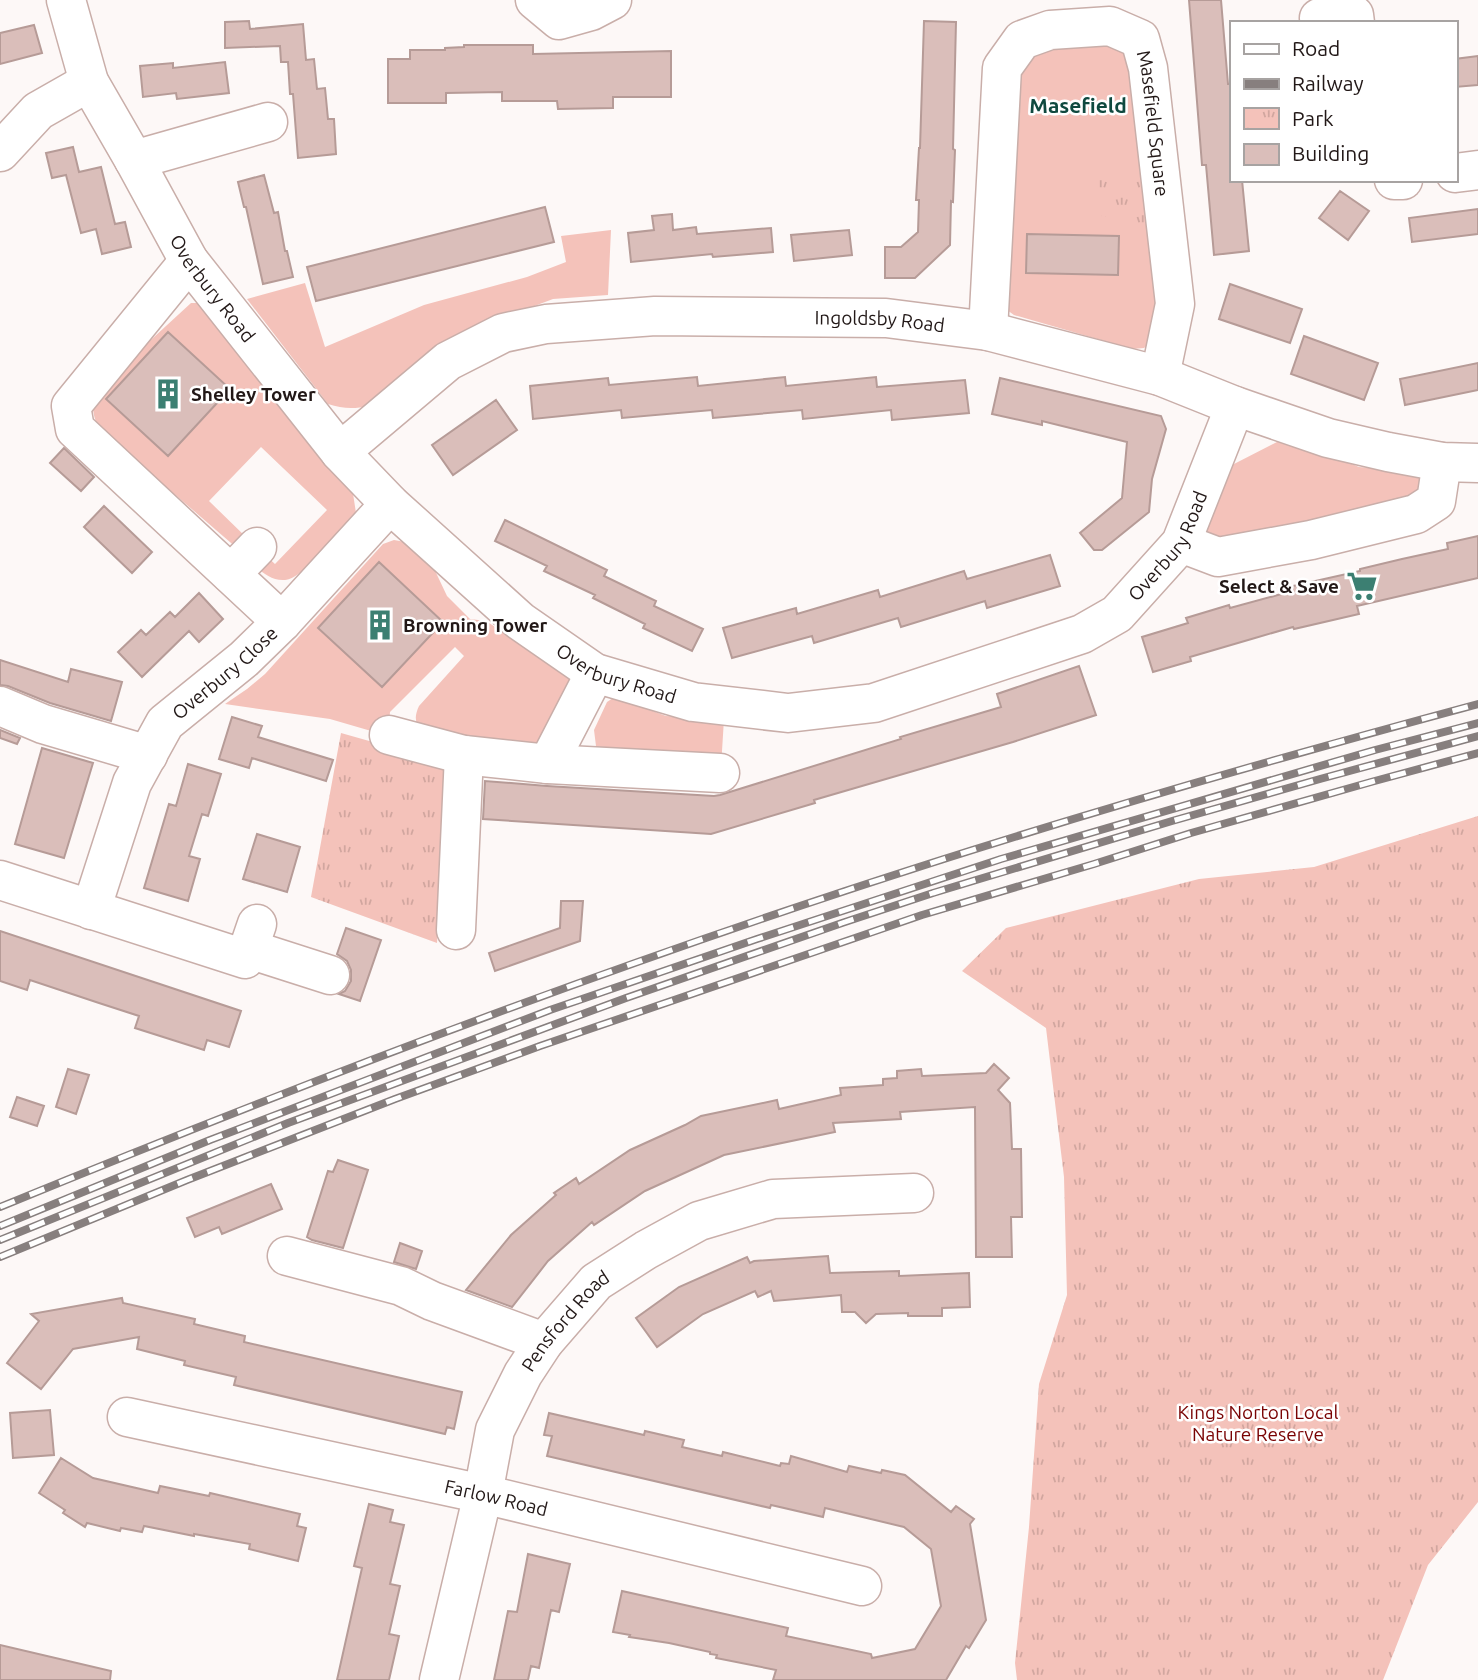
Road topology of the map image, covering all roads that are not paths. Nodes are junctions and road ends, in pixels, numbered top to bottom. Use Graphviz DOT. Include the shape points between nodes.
graph roads {
  1 [pos="66,0"];
  2 [pos="535,0"];
  3 [pos="612,0"];
  4 [pos="89,82"];
  5 [pos="268,122"];
  6 [pos="0,152"];
  7 [pos="134,160"];
  8 [pos="1478,170"];
  9 [pos="1457,173"];
  10 [pos="189,261"];
  11 [pos="988,331"];
  12 [pos="1160,376"];
  13 [pos="1235,406"];
  14 [pos="340,452"];
  15 [pos="1460,462"];
  16 [pos="390,504"];
  17 [pos="1181,543"];
  18 [pos="257,547"];
  19 [pos="231,574"];
  20 [pos="282,622"];
  21 [pos="595,673"];
  22 [pos="0,706"];
  23 [pos="389,736"];
  24 [pos="148,755"];
  25 [pos="464,755"];
  26 [pos="548,764"];
  27 [pos="720,773"];
  28 [pos="0,880"];
  29 [pos="91,910"];
  30 [pos="456,930"];
  31 [pos="330,975"];
  32 [pos="914,1192"];
  33 [pos="287,1256"];
  34 [pos="544,1342"];
  35 [pos="127,1417"];
  36 [pos="483,1494"];
  37 [pos="862,1586"];
  38 [pos="439,1680"];
  1 -- 4 [label="street, Overbury Road"];
  2 -- 3 [label="street" via="559,20"];
  4 -- 6 [label="street" via="38,111"];
  4 -- 7 [label="street, Overbury Road"];
  5 -- 7 [label="street"];
  7 -- 10 [label="street, Overbury Road"];
  8 -- 9 [label="street"];
  10 -- 14 [label="street, Overbury Road"];
  10 -- 19 [label="street" via="71,406 75,429"];
  11 -- 12 [label="street, Ingoldsby Road"];
  11 -- 12 [label="street, Masefield Square" via="1002,68 1022,40 1050,30 1110,26 1140,39 1148,68 1175,304"];
  11 -- 14 [label="street, Ingoldsby Road" via="886,318 655,316 546,324 503,333 448,361"];
  12 -- 13 [label="street, Ingoldsby Road"];
  13 -- 15 [label="street, Ingoldsby Road" via="1328,438"];
  13 -- 17 [label="street, Overbury Road"];
  14 -- 16 [label="street, Overbury Road"];
  15 -- 17 [label="street, Ingoldsby Road" via="1436,500 1416,514 1219,557"];
  16 -- 20 [label="street, Overbury Close"];
  16 -- 21 [label="street, Overbury Road" via="520,621"];
  17 -- 21 [label="street, Overbury Road" via="1118,614 1082,634 874,703 788,713 693,702"];
  18 -- 19 [label="street"];
  19 -- 20 [label="street"];
  20 -- 24 [label="street, Overbury Close" via="165,723"];
  21 -- 26 [label="street"];
  22 -- 24 [label="street" via="43,724"];
  23 -- 25 [label="street"];
  24 -- 29 [label="street, Overbury Close" via="132,783"];
  25 -- 26 [label="street"];
  25 -- 30 [label="street"];
  26 -- 27 [label="street"];
  28 -- 29 [label="street"];
  29 -- 31 [label="street" via="245,959 253,936"];
  32 -- 34 [label="street, Pensford Road" via="773,1199 699,1221 596,1282"];
  33 -- 34 [label="street" via="401,1286"];
  34 -- 36 [label="street, Pensford Road" via="495,1430"];
  35 -- 36 [label="street, Farlow Road"];
  36 -- 37 [label="street, Farlow Road"];
  36 -- 38 [label="street, Pensford Road"];
}
